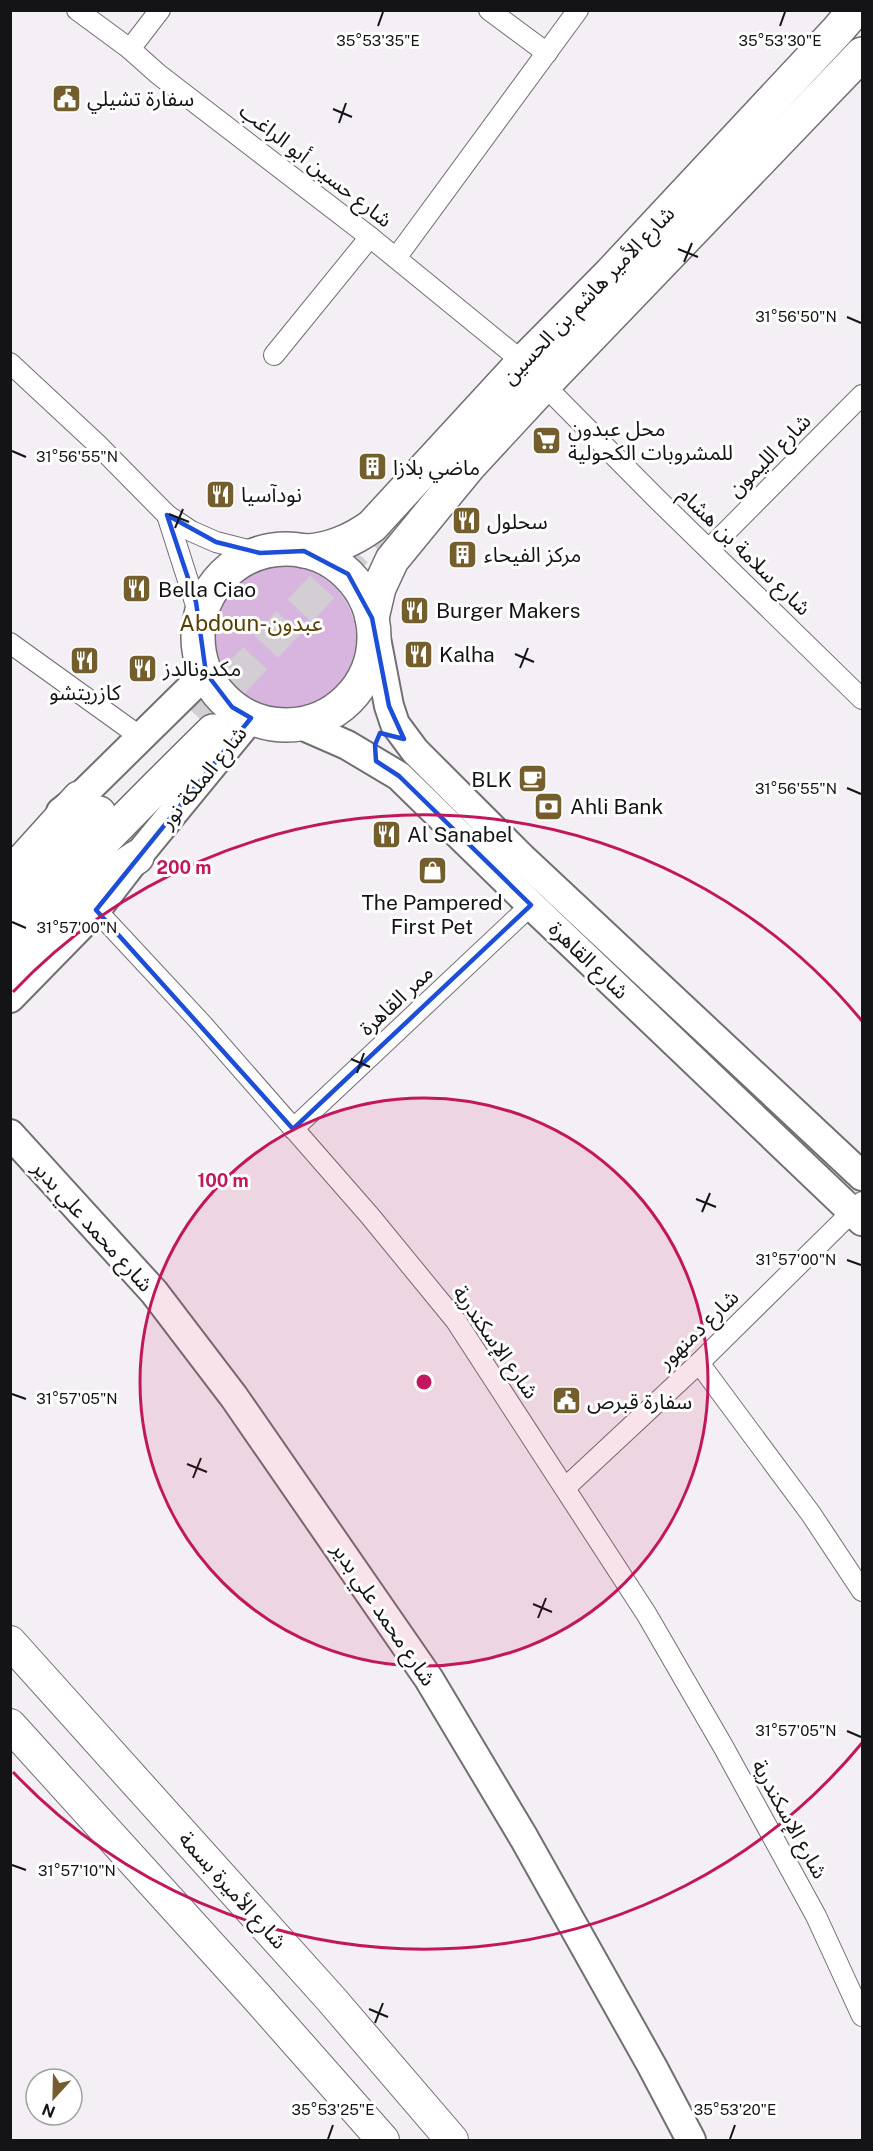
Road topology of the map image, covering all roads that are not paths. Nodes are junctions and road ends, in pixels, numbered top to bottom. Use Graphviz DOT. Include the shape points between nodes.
graph roads {
  1 [pos="77,10"];
  2 [pos="160,10"];
  3 [pos="489,10"];
  4 [pos="578,10"];
  5 [pos="855,10"];
  6 [pos="130,49"];
  7 [pos="547,52"];
  8 [pos="862,54"];
  9 [pos="370,237"];
  10 [pos="396,258"];
  11 [pos="274,355"];
  12 [pos="10,363"];
  13 [pos="533,374"];
  14 [pos="862,395"];
  15 [pos="167,515"];
  16 [pos="709,549"];
  17 [pos="304,551"];
  18 [pos="260,553"];
  19 [pos="200,618"];
  20 [pos="373,625"];
  21 [pos="10,643"];
  22 [pos="206,673"];
  23 [pos="862,699"];
  24 [pos="251,718"];
  25 [pos="206,724"];
  26 [pos="300,724"];
  27 [pos="142,738"];
  28 [pos="404,739"];
  29 [pos="376,761"];
  30 [pos="80,798"];
  31 [pos="137,857"];
  32 [pos="19,882"];
  33 [pos="98,896"];
  34 [pos="531,905"];
  35 [pos="10,945"];
  36 [pos="10,969"];
  37 [pos="10,998"];
  38 [pos="293,1129"];
  39 [pos="10,1134"];
  40 [pos="862,1176"];
  41 [pos="859,1211"];
  42 [pos="699,1363"];
  43 [pos="565,1488"];
  44 [pos="862,1591"];
  45 [pos="10,1642"];
  46 [pos="10,1725"];
  47 [pos="862,2016"];
  48 [pos="383,2140"];
  49 [pos="452,2140"];
  50 [pos="691,2140"];
  1 -- 6 [label="street, شارع حسين أبو الراغب"];
  2 -- 6 [label="street"];
  3 -- 7 [label="street"];
  4 -- 7 [label="street"];
  5 -- 13 [label="highway, شارع الأمير هاشم بن الحسين" via="618,265"];
  6 -- 9 [label="street, شارع حسين أبو الراغب"];
  7 -- 10 [label="street"];
  8 -- 13 [label="highway, شارع الأمير هاشم بن الحسين"];
  9 -- 10 [label="street, شارع حسين أبو الراغب"];
  9 -- 11 [label="street"];
  10 -- 13 [label="street, شارع حسين أبو الراغب"];
  12 -- 15 [label="street"];
  13 -- 16 [label="street, شارع سلامة بن هشام"];
  13 -- 17 [label="highway, شارع الأمير هاشم بن الحسين" via="372,526 351,539"];
  13 -- 20 [label="highway, شارع الأمير هاشم بن الحسين" via="469,466 392,560 379,588"];
  14 -- 16 [label="street, شارع الليمون"];
  15 -- 18 [label="street" via="216,542"];
  15 -- 19 [label="street"];
  16 -- 23 [label="street, شارع سلامة بن هشام"];
  17 -- 18 [label="highway"];
  17 -- 20 [label="highway" via="328,560 348,574 363,594"];
  18 -- 19 [label="highway" via="239,562 221,577"];
  19 -- 22 [label="highway" via="198,646"];
  20 -- 26 [label="highway" via="372,658 362,682 346,702 324,717"];
  20 -- 28 [label="street, شارع القاهرة" via="389,706"];
  21 -- 27 [label="street"];
  22 -- 24 [label="highway" via="217,692"];
  22 -- 27 [label="street"];
  24 -- 26 [label="highway" via="267,723"];
  24 -- 31 [label="street, شارع الملكة نور"];
  25 -- 32 [label="highway, شارع الملكة نور" via="122,822"];
  26 -- 29 [label="street, شارع القاهرة"];
  27 -- 30 [label="street"];
  28 -- 29 [label="street" via="395,733 380,735 375,745"];
  28 -- 40 [label="street, شارع القاهرة" via="522,858"];
  29 -- 34 [label="street, شارع القاهرة" via="399,776"];
  30 -- 32 [label="highway"];
  31 -- 33 [label="highway"];
  32 -- 35 [label="highway, شارع الملكة نور"];
  33 -- 36 [label="highway"];
  33 -- 37 [label="street"];
  33 -- 38 [label="street, شارع الإسكندرية"];
  34 -- 38 [label="street, ممر القاهرة"];
  34 -- 41 [label="street, شارع القاهرة"];
  38 -- 43 [label="street, شارع الإسكندرية" via="456,1321"];
  39 -- 50 [label="street, شارع محمد علي بدير" via="154,1292 241,1407 429,1679 524,1838"];
  41 -- 42 [label="street, شارع دمنهور"];
  42 -- 43 [label="street, شارع دمنهور"];
  42 -- 44 [label="street" via="811,1514"];
  43 -- 47 [label="street, شارع الإسكندرية" via="647,1615 724,1748 816,1916"];
  45 -- 49 [label="main road, شارع الأميرة بسمة" via="323,1990"];
  46 -- 48 [label="main road"];
}
